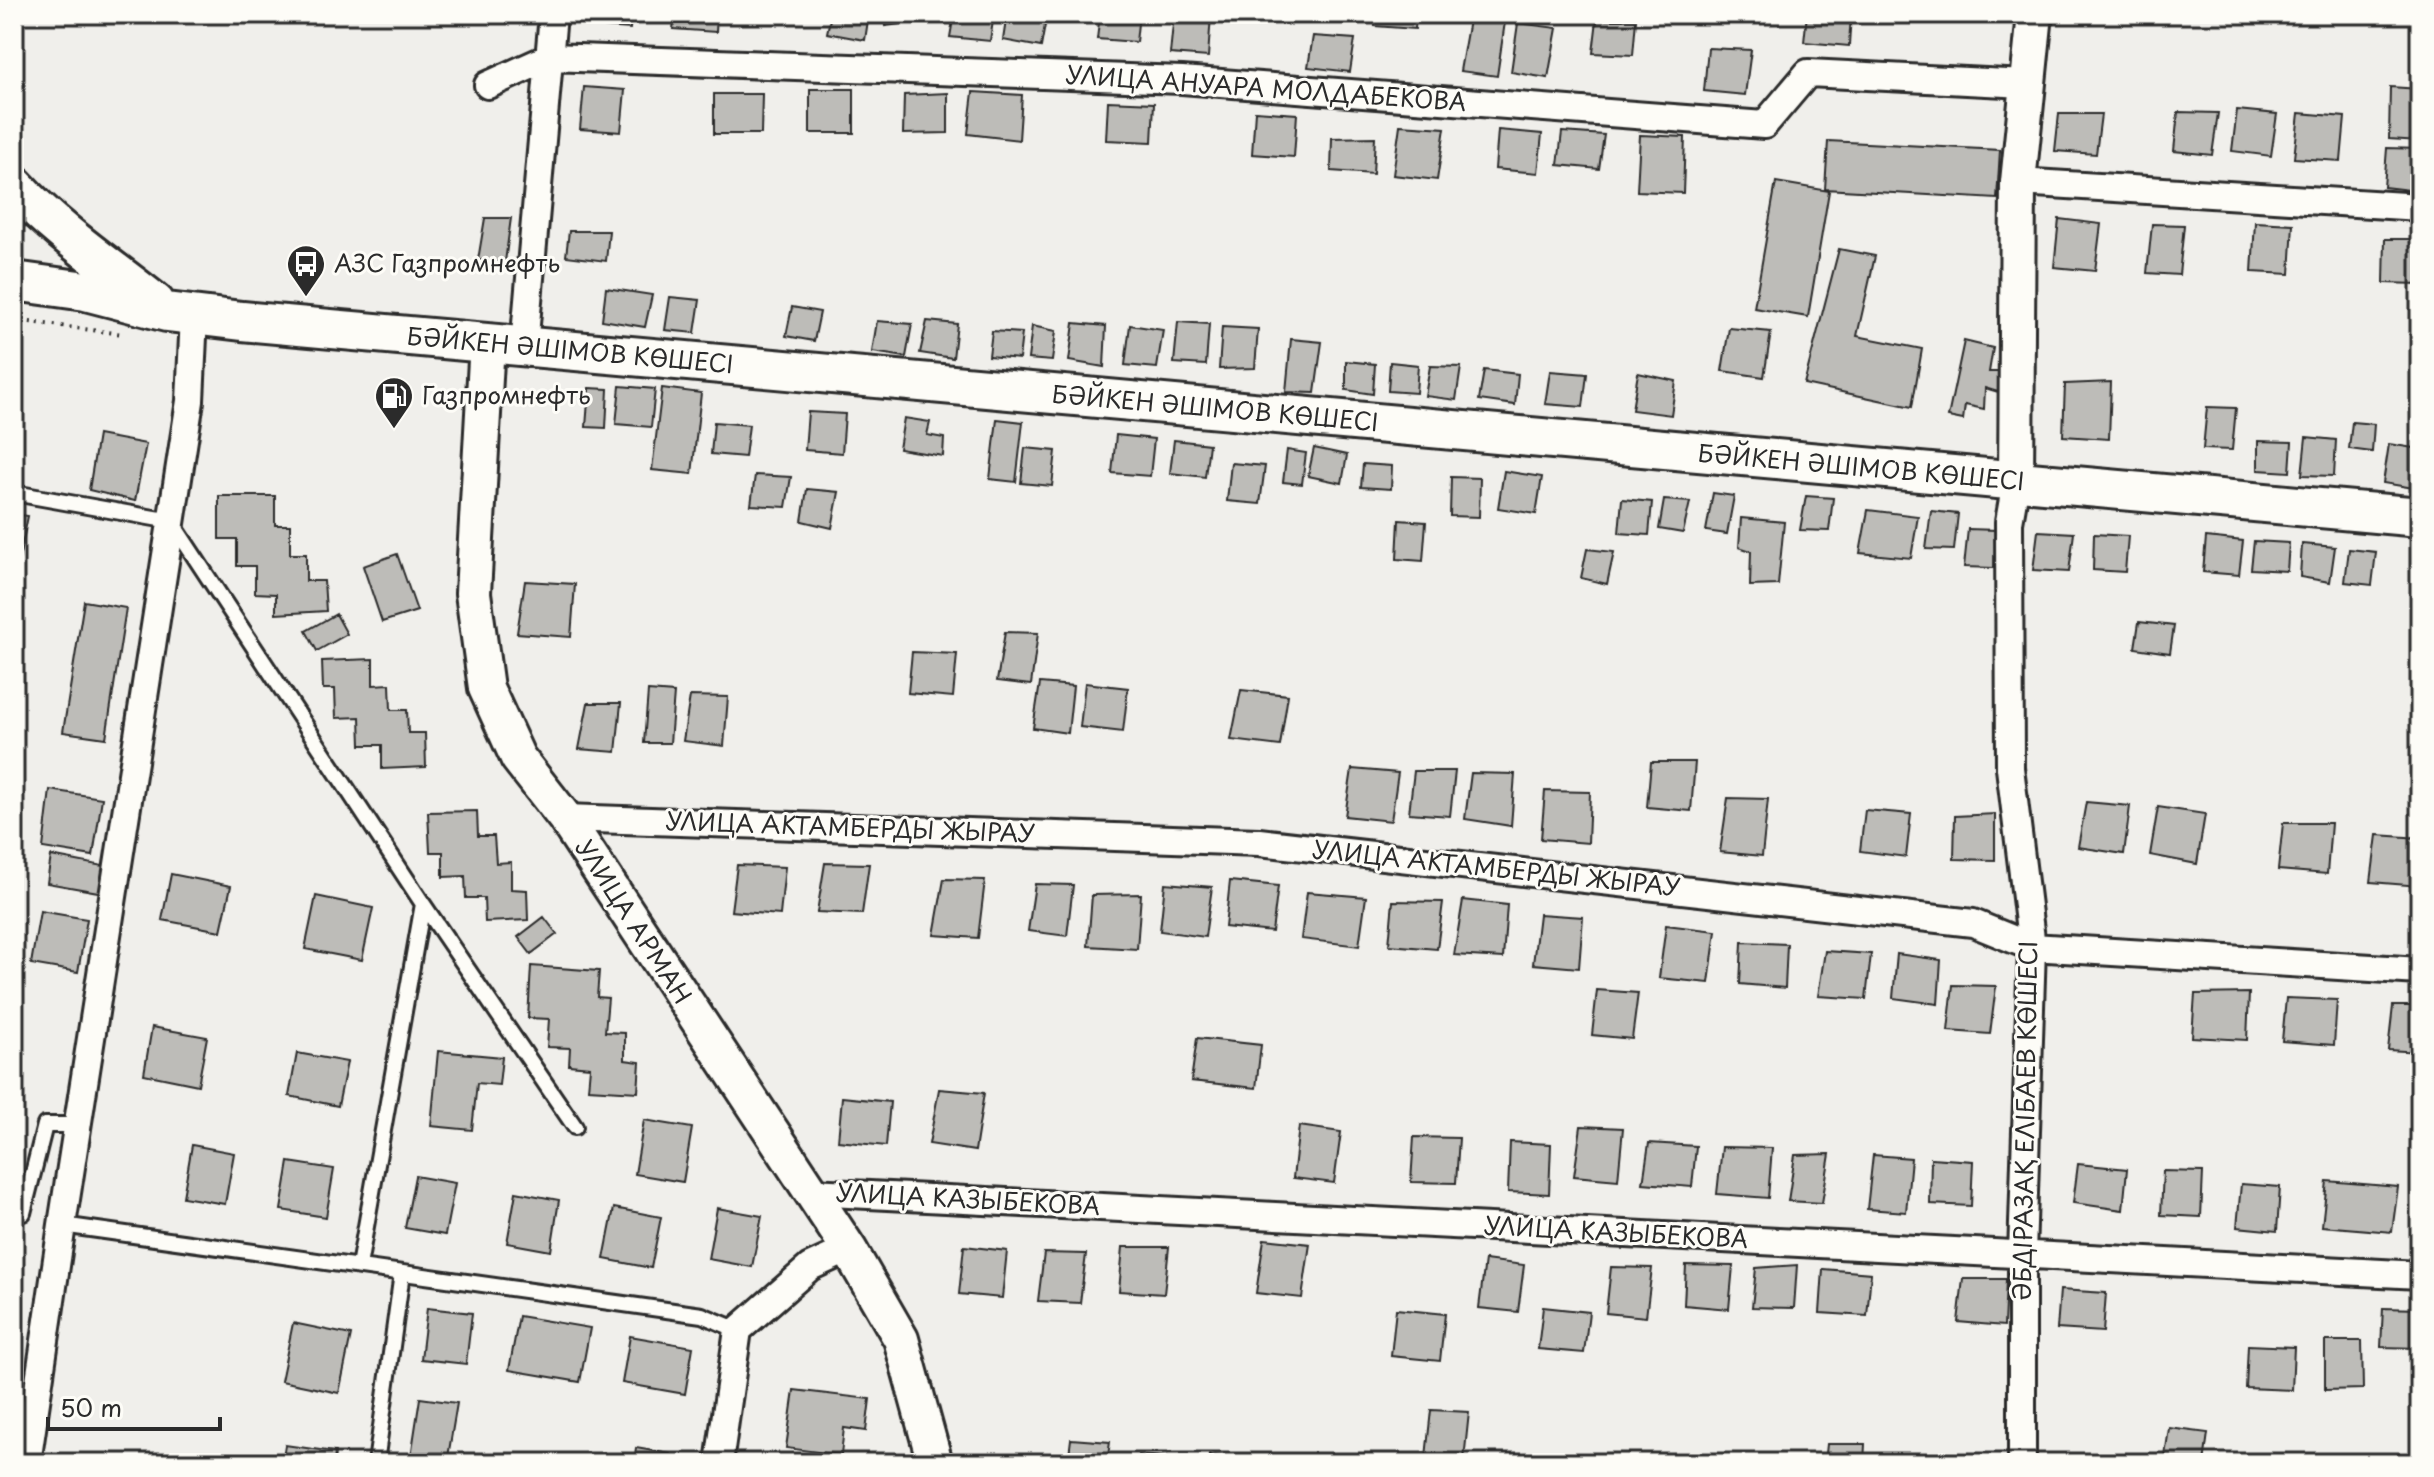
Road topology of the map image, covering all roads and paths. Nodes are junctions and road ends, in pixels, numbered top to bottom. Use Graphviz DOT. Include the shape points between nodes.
graph roads {
  1 [pos="553,14"];
  2 [pos="2035,14"];
  3 [pos="550,57"];
  4 [pos="2026,84"];
  5 [pos="488,85"];
  6 [pos="2018,182"];
  7 [pos="14,185"];
  8 [pos="2420,207"];
  9 [pos="14,281"];
  10 [pos="181,314"];
  11 [pos="506,345"];
  12 [pos="2016,482"];
  13 [pos="14,493"];
  14 [pos="2420,517"];
  15 [pos="171,521"];
  16 [pos="565,818"];
  17 [pos="423,904"];
  18 [pos="2032,947"];
  19 [pos="2420,971"];
  20 [pos="78,1125"];
  21 [pos="575,1127"];
  22 [pos="811,1192"];
  23 [pos="14,1212"];
  24 [pos="62,1225"];
  25 [pos="849,1249"];
  26 [pos="2022,1254"];
  27 [pos="359,1266"];
  28 [pos="402,1273"];
  29 [pos="2420,1275"];
  30 [pos="738,1330"];
  31 [pos="27,1463"];
  32 [pos="376,1463"];
  33 [pos="719,1463"];
  34 [pos="935,1463"];
  35 [pos="2022,1463"];
  1 -- 3 [label="street"];
  2 -- 4 [label="street, ӘБДІРАЗАҚ ЕЛІБАЕВ КӨШЕСІ"];
  3 -- 4 [label="street, УЛИЦА АНУАРА МОЛДАБЕКОВА" via="1182,80 1764,125 1808,73"];
  3 -- 5 [label="street, УЛИЦА АНУАРА МОЛДАБЕКОВА"];
  3 -- 11 [label="street"];
  4 -- 6 [label="street, ӘБДІРАЗАҚ ЕЛІБАЕВ КӨШЕСІ"];
  6 -- 8 [label="street"];
  6 -- 12 [label="street, ӘБДІРАЗАҚ ЕЛІБАЕВ КӨШЕСІ"];
  7 -- 10 [label="main road" via="65,232"];
  9 -- 10 [label="main road, БӘЙКЕН ӘШІМОВ КӨШЕСІ" via="86,291"];
  10 -- 11 [label="main road, БӘЙКЕН ӘШІМОВ КӨШЕСІ"];
  10 -- 15 [label="street" via="190,401"];
  11 -- 12 [label="main road, БӘЙКЕН ӘШІМОВ КӨШЕСІ"];
  11 -- 16 [label="street, УЛИЦА АРМАН" via="473,593 486,688 518,758"];
  12 -- 14 [label="main road, БӘЙКЕН ӘШІМОВ КӨШЕСІ"];
  12 -- 18 [label="street, ӘБДІРАЗАҚ ЕЛІБАЕВ КӨШЕСІ" via="2009,522 2010,768"];
  13 -- 15 [label="lane"];
  15 -- 17 [label="lane"];
  15 -- 20 [label="street"];
  16 -- 18 [label="street, УЛИЦА АКТАМБЕРДЫ ЖЫРАУ" via="1259,842 1973,923"];
  16 -- 22 [label="street, УЛИЦА АРМАН"];
  17 -- 21 [label="lane"];
  17 -- 27 [label="lane"];
  18 -- 19 [label="street, УЛИЦА АКТАМБЕРДЫ ЖЫРАУ"];
  18 -- 26 [label="street, ӘБДІРАЗАҚ ЕЛІБАЕВ КӨШЕСІ"];
  20 -- 23 [label="lane" via="45,1125 23,1213"];
  20 -- 24 [label="street"];
  22 -- 25 [label="street, УЛИЦА АРМАН"];
  22 -- 26 [label="street, УЛИЦА КАЗЫБЕКОВА"];
  24 -- 27 [label="lane"];
  24 -- 31 [label="street"];
  25 -- 30 [label="street" via="810,1267"];
  25 -- 34 [label="street, УЛИЦА АРМАН" via="901,1339"];
  26 -- 29 [label="street, УЛИЦА КАЗЫБЕКОВА"];
  26 -- 35 [label="street, ӘБДІРАЗАҚ ЕЛІБАЕВ КӨШЕСІ"];
  27 -- 28 [label="lane"];
  28 -- 30 [label="lane" via="702,1315"];
  28 -- 32 [label="lane"];
  30 -- 33 [label="street"];
}
